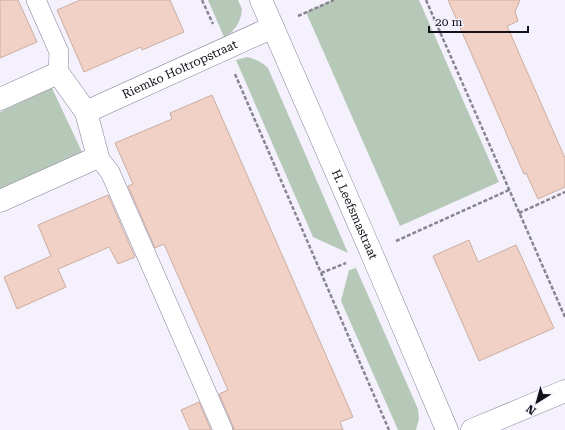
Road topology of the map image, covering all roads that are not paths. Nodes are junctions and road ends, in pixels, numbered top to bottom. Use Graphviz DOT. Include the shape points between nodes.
graph roads {
  1 [pos="36,0"];
  2 [pos="261,0"];
  3 [pos="273,27"];
  4 [pos="58,73"];
  5 [pos="0,99"];
  6 [pos="86,112"];
  7 [pos="98,157"];
  8 [pos="0,201"];
  9 [pos="565,391"];
  10 [pos="223,430"];
  11 [pos="447,430"];
  12 [pos="472,430"];
  1 -- 4 [label="lane" via="59,52"];
  2 -- 3 [label="street, H. Leefsmastraat"];
  3 -- 6 [label="street, Riemko Holtropstraat"];
  3 -- 11 [label="street, H. Leefsmastraat"];
  4 -- 5 [label="street"];
  4 -- 6 [label="street"];
  6 -- 7 [label="street"];
  7 -- 8 [label="street"];
  7 -- 10 [label="lane" via="110,172"];
  9 -- 12 [label="street"];
}
